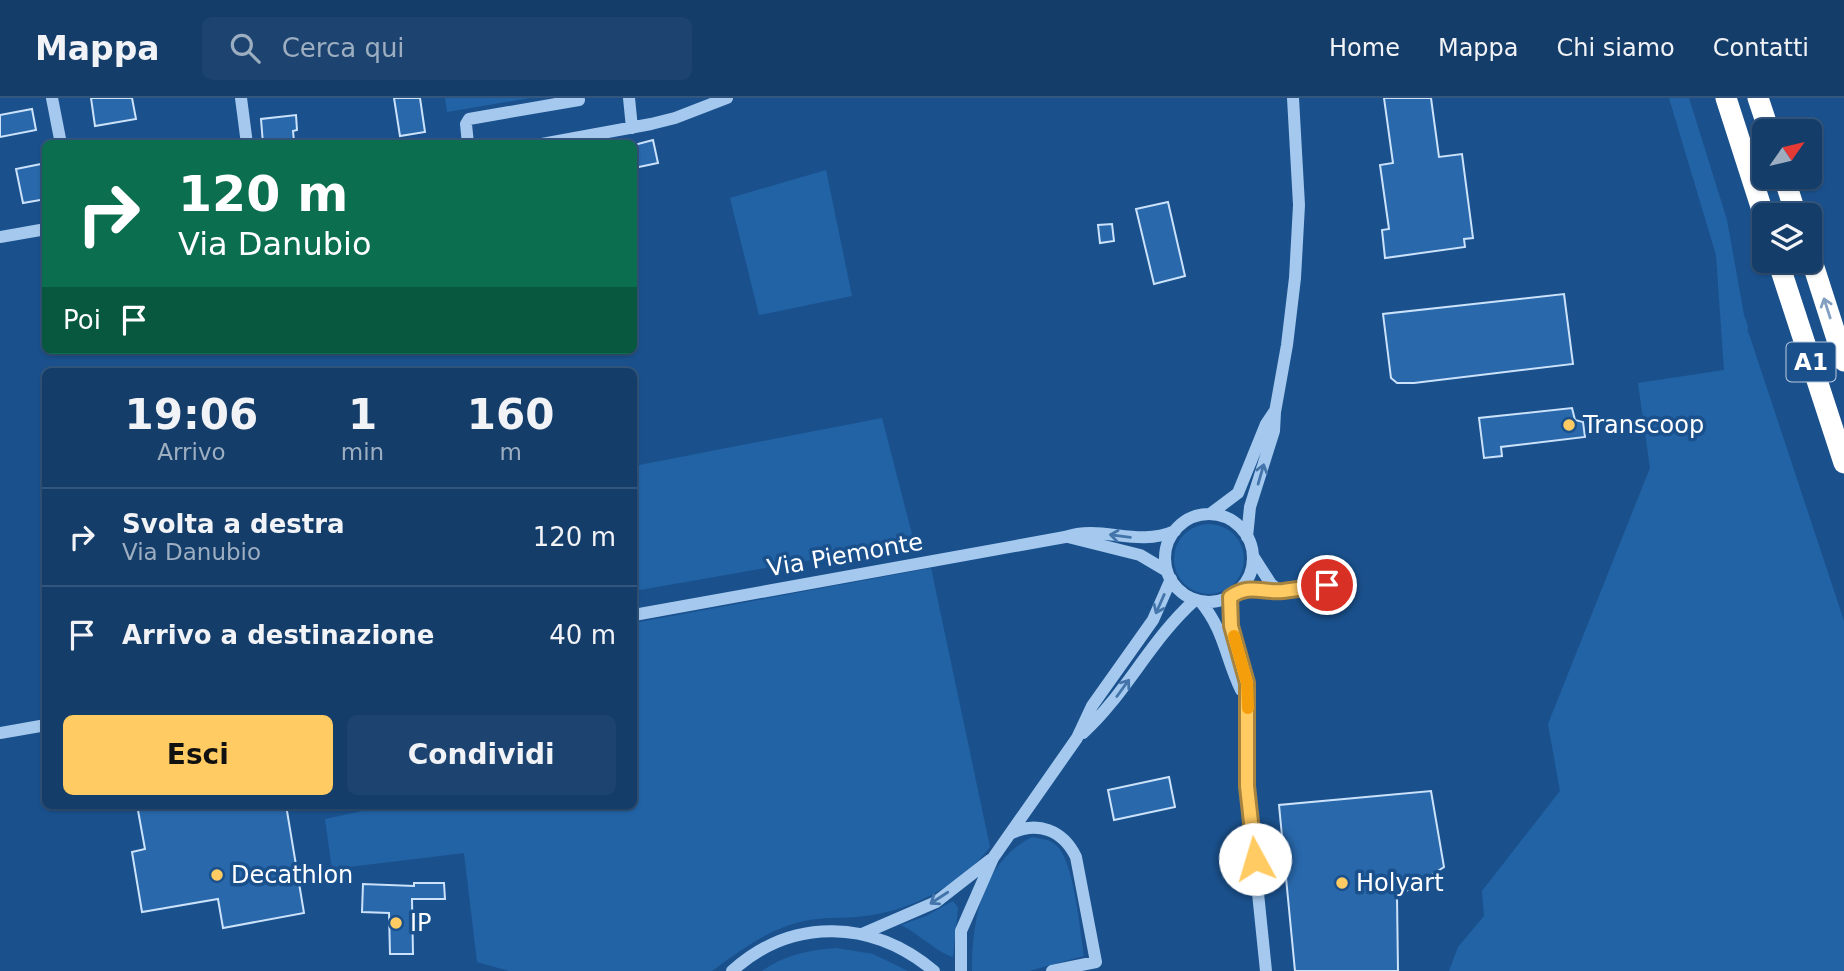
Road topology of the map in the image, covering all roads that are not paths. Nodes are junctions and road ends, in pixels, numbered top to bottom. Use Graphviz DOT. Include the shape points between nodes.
graph roads {
  1 [pos="52,98"];
  2 [pos="242,98"];
  3 [pos="629,98"];
  4 [pos="727,98"];
  5 [pos="1293,98"];
  6 [pos="1726,98"];
  7 [pos="1758,98"];
  8 [pos="579,100"];
  9 [pos="698,104"];
  10 [pos="1765,119"];
  11 [pos="632,128"];
  12 [pos="60,140"];
  13 [pos="247,140"];
  14 [pos="468,140"];
  15 [pos="564,140"];
  16 [pos="1760,203"];
  17 [pos="42,230"];
  18 [pos="0,237"];
  19 [pos="1782,273"];
  20 [pos="1816,273"];
  21 [pos="1844,361"];
  22 [pos="1275,412"];
  23 [pos="1844,463"];
  24 [pos="1210,514"];
  25 [pos="1175,531"];
  26 [pos="1065,537"];
  27 [pos="1247,537"];
  28 [pos="1252,554"];
  29 [pos="1169,575"];
  30 [pos="1346,583"];
  31 [pos="1280,591"];
  32 [pos="1234,593"];
  33 [pos="1198,600"];
  34 [pos="637,614"];
  35 [pos="1247,704"];
  36 [pos="42,726"];
  37 [pos="0,733"];
  38 [pos="1077,738"];
  39 [pos="1010,834"];
  40 [pos="993,858"];
  41 [pos="862,934"];
  42 [pos="732,971"];
  43 [pos="934,971"];
  44 [pos="961,971"];
  45 [pos="1052,971"];
  46 [pos="1266,971"];
  1 -- 12 [label="street"];
  2 -- 13 [label="street"];
  3 -- 11 [label="street"];
  4 -- 9 [label="street"];
  5 -- 22 [label="street" via="1298,239"];
  6 -- 16 [label="highway"];
  7 -- 10 [label="highway"];
  8 -- 14 [label="street" via="469,119"];
  9 -- 11 [label="street" via="675,118"];
  11 -- 15 [label="street"];
  17 -- 18 [label="street"];
  19 -- 23 [label="highway, A1"];
  21 -- 20 [label="highway, A1, one-way"];
  22 -- 24 [label="street" via="1238,493"];
  27 -- 22 [label="street, one-way" via="1248,513 1274,431"];
  24 -- 25 [label="street" via="1183,522"];
  24 -- 27 [label="street" via="1235,523"];
  25 -- 26 [label="street, Via Piemonte, one-way" via="1148,539 1094,532"];
  25 -- 29 [label="street" via="1165,559"];
  26 -- 29 [label="street, Via Piemonte" via="1140,555"];
  26 -- 34 [label="street, Via Piemonte"];
  27 -- 28 [label="street"];
  28 -- 31 [label="street"];
  28 -- 32 [label="street" via="1247,579"];
  29 -- 33 [label="street" via="1181,593"];
  29 -- 38 [label="street, one-way" via="1153,620 1092,706"];
  30 -- 31 [label="street"];
  31 -- 32 [label="street" via="1259,588"];
  32 -- 33 [label="street" via="1218,601"];
  32 -- 35 [label="street" via="1231,626 1247,683"];
  33 -- 35 [label="street" via="1214,617"];
  38 -- 33 [label="street, one-way" via="1102,716 1166,628"];
  35 -- 46 [label="street" via="1247,786"];
  36 -- 37 [label="street"];
  38 -- 39 [label="street"];
  39 -- 40 [label="street"];
  39 -- 45 [label="street" via="1048,829 1060,835 1076,857 1096,962"];
  40 -- 41 [label="street, one-way" via="936,902"];
  40 -- 44 [label="street" via="961,931"];
  41 -- 42 [label="street" via="799,935 760,950"];
  41 -- 43 [label="street" via="901,947"];
}
